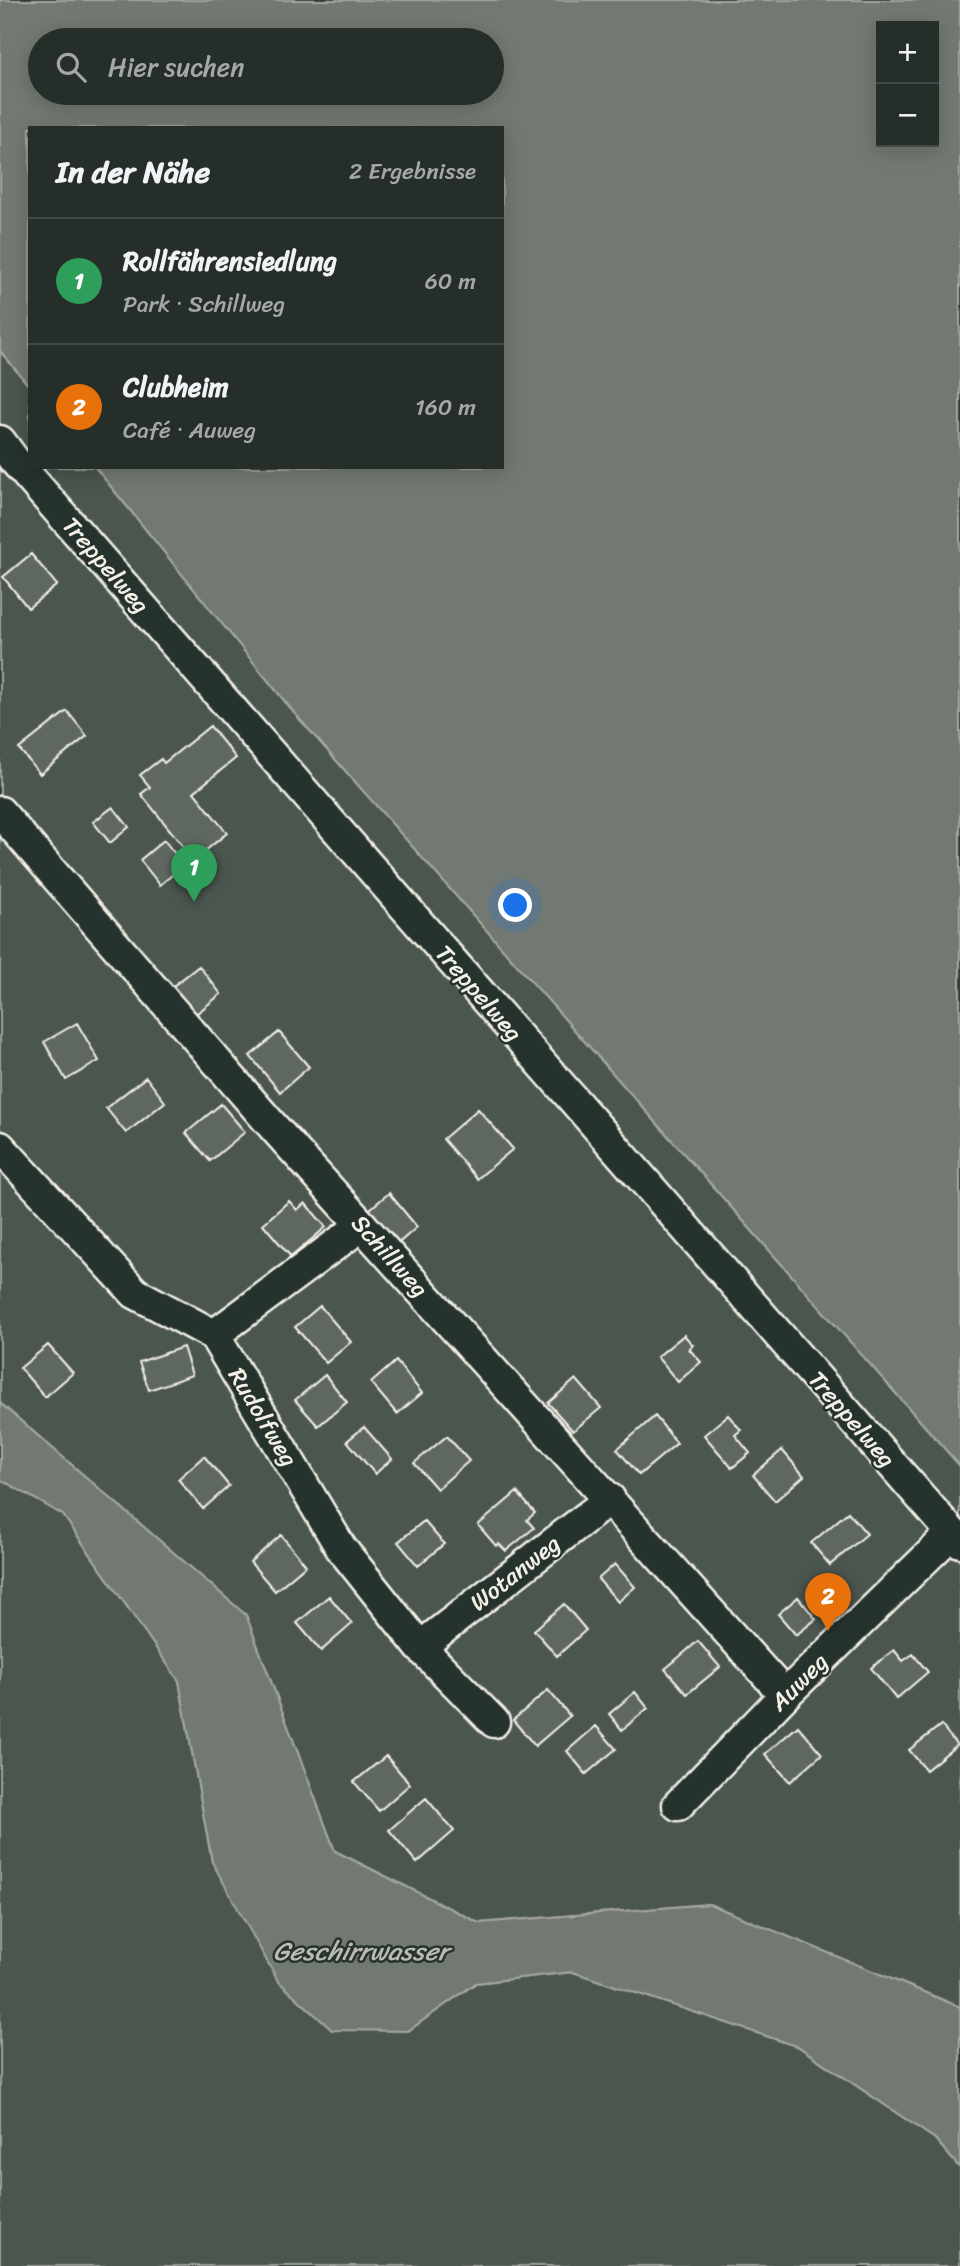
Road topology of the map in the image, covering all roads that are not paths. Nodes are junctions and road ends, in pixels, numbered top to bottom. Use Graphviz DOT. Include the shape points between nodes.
graph roads {
  1 [pos="5,457"];
  2 [pos="0,812"];
  3 [pos="0,1147"];
  4 [pos="362,1224"];
  5 [pos="214,1335"];
  6 [pos="610,1499"];
  7 [pos="956,1538"];
  8 [pos="420,1647"];
  9 [pos="785,1695"];
  10 [pos="494,1722"];
  11 [pos="678,1805"];
  1 -- 7 [label="street, Treppelweg"];
  2 -- 4 [label="street, Schillweg"];
  3 -- 5 [label="street" via="135,1293"];
  4 -- 5 [label="street"];
  4 -- 6 [label="street, Schillweg"];
  5 -- 8 [label="street, Rudolfweg" via="341,1548"];
  6 -- 8 [label="street, Wotanweg"];
  6 -- 9 [label="street, Schillweg"];
  7 -- 9 [label="street, Auweg"];
  8 -- 10 [label="street, Rudolfweg"];
  9 -- 11 [label="street, Auweg"];
}
